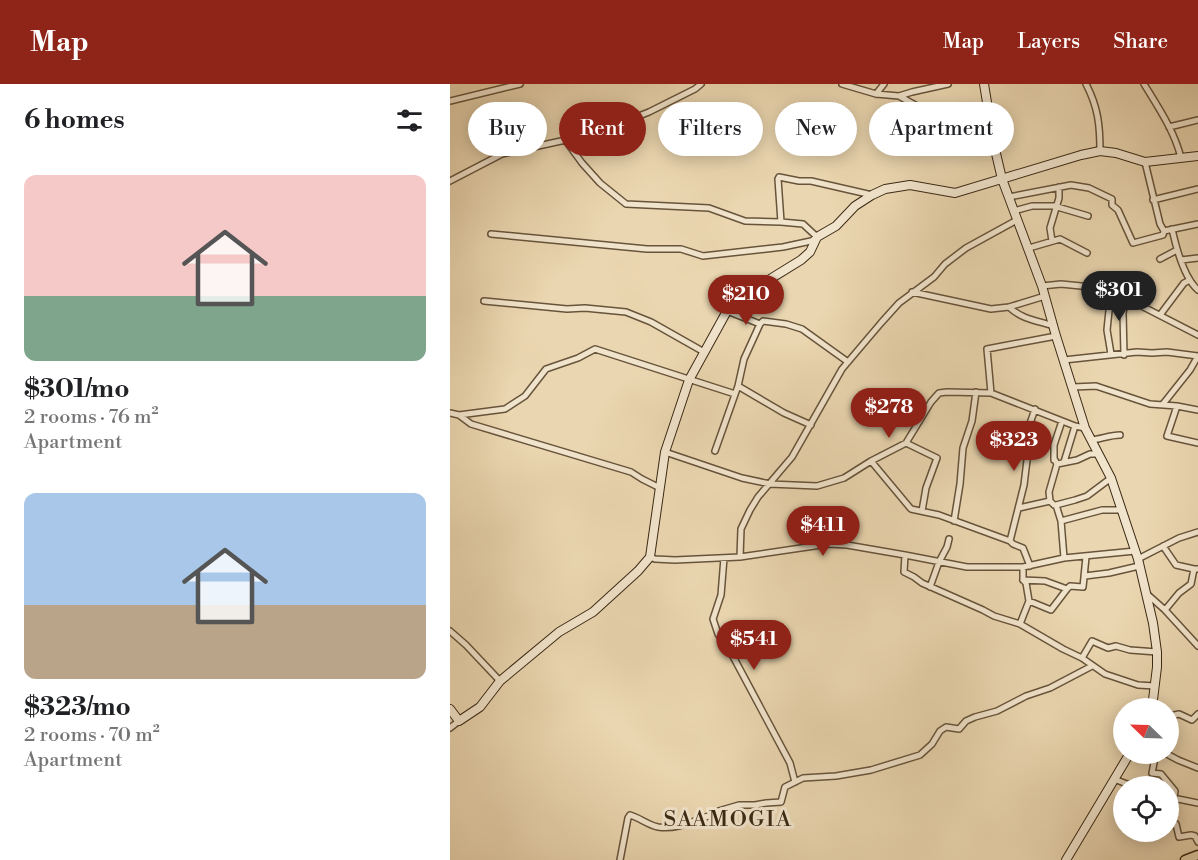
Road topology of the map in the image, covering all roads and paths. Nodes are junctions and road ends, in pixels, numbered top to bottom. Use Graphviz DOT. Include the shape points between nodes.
graph roads {
  1 [pos="520,84"];
  2 [pos="701,84"];
  3 [pos="842,84"];
  4 [pos="884,84"];
  5 [pos="948,84"];
  6 [pos="984,84"];
  7 [pos="1086,84"];
  8 [pos="1144,84"];
  9 [pos="850,85"];
  10 [pos="876,94"];
  11 [pos="899,96"];
  12 [pos="450,101"];
  13 [pos="910,102"];
  14 [pos="987,102"];
  15 [pos="646,113"];
  16 [pos="1198,120"];
  17 [pos="1169,127"];
  18 [pos="559,142"];
  19 [pos="1100,151"];
  20 [pos="577,156"];
  21 [pos="997,156"];
  22 [pos="1198,156"];
  23 [pos="1181,158"];
  24 [pos="1145,162"];
  25 [pos="1002,179"];
  26 [pos="450,181"];
  27 [pos="1059,187"];
  28 [pos="1198,189"];
  29 [pos="872,195"];
  30 [pos="1009,197"];
  31 [pos="1153,200"];
  32 [pos="1057,207"];
  33 [pos="1014,211"];
  34 [pos="1088,216"];
  35 [pos="1017,220"];
  36 [pos="781,222"];
  37 [pos="1198,224"];
  38 [pos="1172,230"];
  39 [pos="1164,231"];
  40 [pos="491,234"];
  41 [pos="817,237"];
  42 [pos="1052,241"];
  43 [pos="1029,248"];
  44 [pos="1177,250"];
  45 [pos="1087,253"];
  46 [pos="1198,258"];
  47 [pos="1160,259"];
  48 [pos="1181,260"];
  49 [pos="1190,280"];
  50 [pos="1042,286"];
  51 [pos="1198,290"];
  52 [pos="1111,291"];
  53 [pos="912,292"];
  54 [pos="1045,296"];
  55 [pos="1126,298"];
  56 [pos="484,301"];
  57 [pos="1009,307"];
  58 [pos="727,311"];
  59 [pos="1160,315"];
  60 [pos="760,324"];
  61 [pos="1054,326"];
  62 [pos="1198,335"];
  63 [pos="1056,336"];
  64 [pos="704,352"];
  65 [pos="1111,354"];
  66 [pos="1124,355"];
  67 [pos="1198,356"];
  68 [pos="1064,360"];
  69 [pos="848,362"];
  70 [pos="689,380"];
  71 [pos="738,386"];
  72 [pos="1073,387"];
  73 [pos="976,392"];
  74 [pos="991,393"];
  75 [pos="735,394"];
  76 [pos="1163,405"];
  77 [pos="1177,406"];
  78 [pos="1035,409"];
  79 [pos="1198,410"];
  80 [pos="450,412"];
  81 [pos="459,415"];
  82 [pos="1062,421"];
  83 [pos="811,425"];
  84 [pos="1075,426"];
  85 [pos="1085,428"];
  86 [pos="1120,435"];
  87 [pos="1091,440"];
  88 [pos="906,443"];
  89 [pos="1198,443"];
  90 [pos="665,452"];
  91 [pos="715,452"];
  92 [pos="1098,454"];
  93 [pos="871,461"];
  94 [pos="1064,462"];
  95 [pos="1057,464"];
  96 [pos="1111,478"];
  97 [pos="770,483"];
  98 [pos="660,488"];
  99 [pos="1050,501"];
  100 [pos="1056,505"];
  101 [pos="1018,508"];
  102 [pos="1122,510"];
  103 [pos="922,511"];
  104 [pos="954,521"];
  105 [pos="1061,522"];
  106 [pos="1198,532"];
  107 [pos="949,539"];
  108 [pos="1010,541"];
  109 [pos="1163,546"];
  110 [pos="905,555"];
  111 [pos="650,557"];
  112 [pos="741,557"];
  113 [pos="1086,557"];
  114 [pos="724,558"];
  115 [pos="1064,558"];
  116 [pos="1138,559"];
  117 [pos="939,562"];
  118 [pos="1027,567"];
  119 [pos="1196,569"];
  120 [pos="1085,576"];
  121 [pos="1023,580"];
  122 [pos="930,587"];
  123 [pos="1067,590"];
  124 [pos="1146,593"];
  125 [pos="1029,601"];
  126 [pos="1165,610"];
  127 [pos="1020,624"];
  128 [pos="450,631"];
  129 [pos="1198,646"];
  130 [pos="1157,652"];
  131 [pos="1082,658"];
  132 [pos="1092,666"];
  133 [pos="500,681"];
  134 [pos="1155,686"];
  135 [pos="1153,698"];
  136 [pos="450,710"];
  137 [pos="1179,714"];
  138 [pos="1198,714"];
  139 [pos="459,721"];
  140 [pos="450,728"];
  141 [pos="1179,761"];
  142 [pos="1154,764"];
  143 [pos="1198,768"];
  144 [pos="1163,776"];
  145 [pos="1113,781"];
  146 [pos="795,782"];
  147 [pos="1179,799"];
  148 [pos="1198,803"];
  149 [pos="1179,837"];
  150 [pos="1198,842"];
  151 [pos="1198,855"];
  152 [pos="620,860"];
  153 [pos="1066,860"];
  154 [pos="1185,860"];
  1 -- 12 [label="street"];
  2 -- 15 [label="street"];
  3 -- 9 [label="street"];
  4 -- 10 [label="street"];
  5 -- 11 [label="street"];
  6 -- 14 [label="street"];
  7 -- 19 [label="street" via="1096,105"];
  8 -- 17 [label="street"];
  9 -- 10 [label="street"];
  10 -- 11 [label="street"];
  11 -- 13 [label="street"];
  16 -- 17 [label="street"];
  17 -- 23 [label="street"];
  18 -- 26 [label="street" via="502,154"];
  19 -- 24 [label="street"];
  19 -- 25 [label="street"];
  20 -- 36 [label="street" via="600,183 626,204 709,208 745,222"];
  21 -- 25 [label="street"];
  22 -- 23 [label="street"];
  23 -- 24 [label="street"];
  24 -- 31 [label="street"];
  25 -- 29 [label="street" via="954,193 910,185"];
  25 -- 30 [label="street"];
  27 -- 30 [label="street"];
  27 -- 32 [label="street"];
  27 -- 39 [label="street" via="1084,186 1111,198 1133,243 1163,235"];
  28 -- 31 [label="street"];
  29 -- 36 [label="street" via="779,177"];
  29 -- 41 [label="street"];
  30 -- 33 [label="street"];
  31 -- 39 [label="street"];
  32 -- 33 [label="street" via="1032,206"];
  32 -- 34 [label="street"];
  32 -- 42 [label="street" via="1050,228"];
  33 -- 35 [label="street"];
  35 -- 43 [label="street"];
  35 -- 53 [label="street" via="966,248"];
  36 -- 41 [label="street" via="803,224"];
  37 -- 38 [label="street"];
  38 -- 39 [label="street"];
  38 -- 44 [label="street"];
  40 -- 41 [label="street" via="681,249 703,256 783,247"];
  41 -- 58 [label="street" via="801,260 741,297"];
  42 -- 43 [label="street"];
  42 -- 45 [label="street" via="1062,239"];
  43 -- 50 [label="street"];
  44 -- 47 [label="street"];
  44 -- 48 [label="street"];
  46 -- 48 [label="street"];
  48 -- 49 [label="street"];
  49 -- 51 [label="street"];
  49 -- 59 [label="street"];
  50 -- 52 [label="street" via="1098,285"];
  50 -- 54 [label="street"];
  52 -- 55 [label="street"];
  52 -- 65 [label="street" via="1107,330"];
  53 -- 57 [label="street" via="991,309"];
  53 -- 69 [label="street"];
  54 -- 57 [label="street"];
  54 -- 61 [label="street"];
  55 -- 59 [label="street"];
  55 -- 66 [label="street"];
  56 -- 64 [label="street" via="626,312"];
  57 -- 61 [label="street" via="1022,317"];
  58 -- 60 [label="street"];
  58 -- 64 [label="street"];
  59 -- 62 [label="street"];
  60 -- 69 [label="street" via="763,321 802,329"];
  60 -- 71 [label="street" via="744,359"];
  61 -- 63 [label="street"];
  63 -- 68 [label="street"];
  63 -- 74 [label="street" via="987,349"];
  64 -- 70 [label="street"];
  65 -- 66 [label="street"];
  65 -- 68 [label="street"];
  66 -- 67 [label="street" via="1167,352"];
  67 -- 76 [label="street"];
  68 -- 72 [label="street"];
  69 -- 83 [label="street"];
  70 -- 75 [label="street"];
  70 -- 81 [label="street" via="595,349 546,369 525,396 505,410"];
  70 -- 90 [label="street"];
  71 -- 75 [label="street"];
  71 -- 83 [label="street"];
  72 -- 76 [label="street" via="1101,388"];
  72 -- 85 [label="street"];
  73 -- 74 [label="street"];
  73 -- 88 [label="street" via="939,393"];
  73 -- 104 [label="street" via="963,448"];
  74 -- 78 [label="street"];
  75 -- 91 [label="street"];
  76 -- 77 [label="street"];
  77 -- 79 [label="street"];
  77 -- 89 [label="street" via="1167,436"];
  78 -- 82 [label="street"];
  78 -- 101 [label="street" via="1025,441 1026,468"];
  80 -- 81 [label="street"];
  81 -- 98 [label="street" via="471,424 631,472"];
  82 -- 84 [label="street"];
  82 -- 95 [label="street" via="1054,445"];
  83 -- 97 [label="street"];
  84 -- 85 [label="street"];
  84 -- 94 [label="street"];
  85 -- 87 [label="street"];
  86 -- 87 [label="street"];
  87 -- 92 [label="street"];
  88 -- 93 [label="street"];
  88 -- 103 [label="street" via="937,458"];
  90 -- 97 [label="street" via="742,478"];
  90 -- 98 [label="street"];
  92 -- 94 [label="street"];
  92 -- 96 [label="street"];
  93 -- 97 [label="street" via="844,478 817,486"];
  93 -- 103 [label="street" via="911,509"];
  94 -- 95 [label="street"];
  95 -- 99 [label="street"];
  96 -- 100 [label="street" via="1075,501"];
  96 -- 102 [label="street"];
  97 -- 112 [label="street" via="741,529"];
  98 -- 111 [label="street"];
  99 -- 100 [label="street"];
  99 -- 101 [label="street"];
  100 -- 105 [label="street"];
  101 -- 108 [label="street"];
  102 -- 105 [label="street" via="1102,510"];
  102 -- 116 [label="street"];
  103 -- 104 [label="street"];
  104 -- 108 [label="street"];
  105 -- 115 [label="street"];
  106 -- 109 [label="street"];
  107 -- 117 [label="street"];
  108 -- 118 [label="street" via="1023,548"];
  109 -- 116 [label="street"];
  109 -- 119 [label="street" via="1176,565"];
  110 -- 112 [label="street" via="828,544"];
  110 -- 117 [label="street"];
  110 -- 122 [label="street" via="904,572"];
  111 -- 114 [label="street"];
  111 -- 133 [label="street" via="593,612 559,632"];
  112 -- 114 [label="street"];
  113 -- 115 [label="street"];
  113 -- 116 [label="street"];
  113 -- 120 [label="street"];
  114 -- 146 [label="street" via="721,595 713,619 790,763"];
  115 -- 118 [label="street"];
  116 -- 120 [label="street" via="1109,573"];
  116 -- 124 [label="street"];
  117 -- 118 [label="street" via="967,567"];
  117 -- 122 [label="street"];
  118 -- 121 [label="street"];
  119 -- 126 [label="street" via="1191,584"];
  120 -- 123 [label="street" via="1083,587 1070,586"];
  121 -- 123 [label="street" via="1045,581"];
  121 -- 125 [label="street"];
  122 -- 127 [label="street"];
  123 -- 125 [label="street" via="1051,610"];
  124 -- 126 [label="street"];
  124 -- 130 [label="street"];
  125 -- 127 [label="street"];
  126 -- 129 [label="street"];
  127 -- 131 [label="street"];
  128 -- 133 [label="street"];
  130 -- 131 [label="street" via="1108,648 1092,641"];
  130 -- 134 [label="street"];
  131 -- 132 [label="street"];
  132 -- 134 [label="street" via="1122,680"];
  132 -- 146 [label="street" via="1050,688 966,721 959,729 946,727 920,755 880,768"];
  133 -- 139 [label="street" via="480,707"];
  134 -- 135 [label="street"];
  136 -- 139 [label="street"];
  137 -- 138 [label="street" via="1192,720"];
  139 -- 140 [label="street"];
  141 -- 143 [label="street"];
  142 -- 144 [label="street" via="1152,773"];
  145 -- 153 [label="street"];
  146 -- 152 [label="street" via="785,787 781,802 734,806 675,828 659,827 630,815"];
  147 -- 148 [label="street"];
  149 -- 150 [label="street" via="1195,836"];
  151 -- 154 [label="main road"];
}
